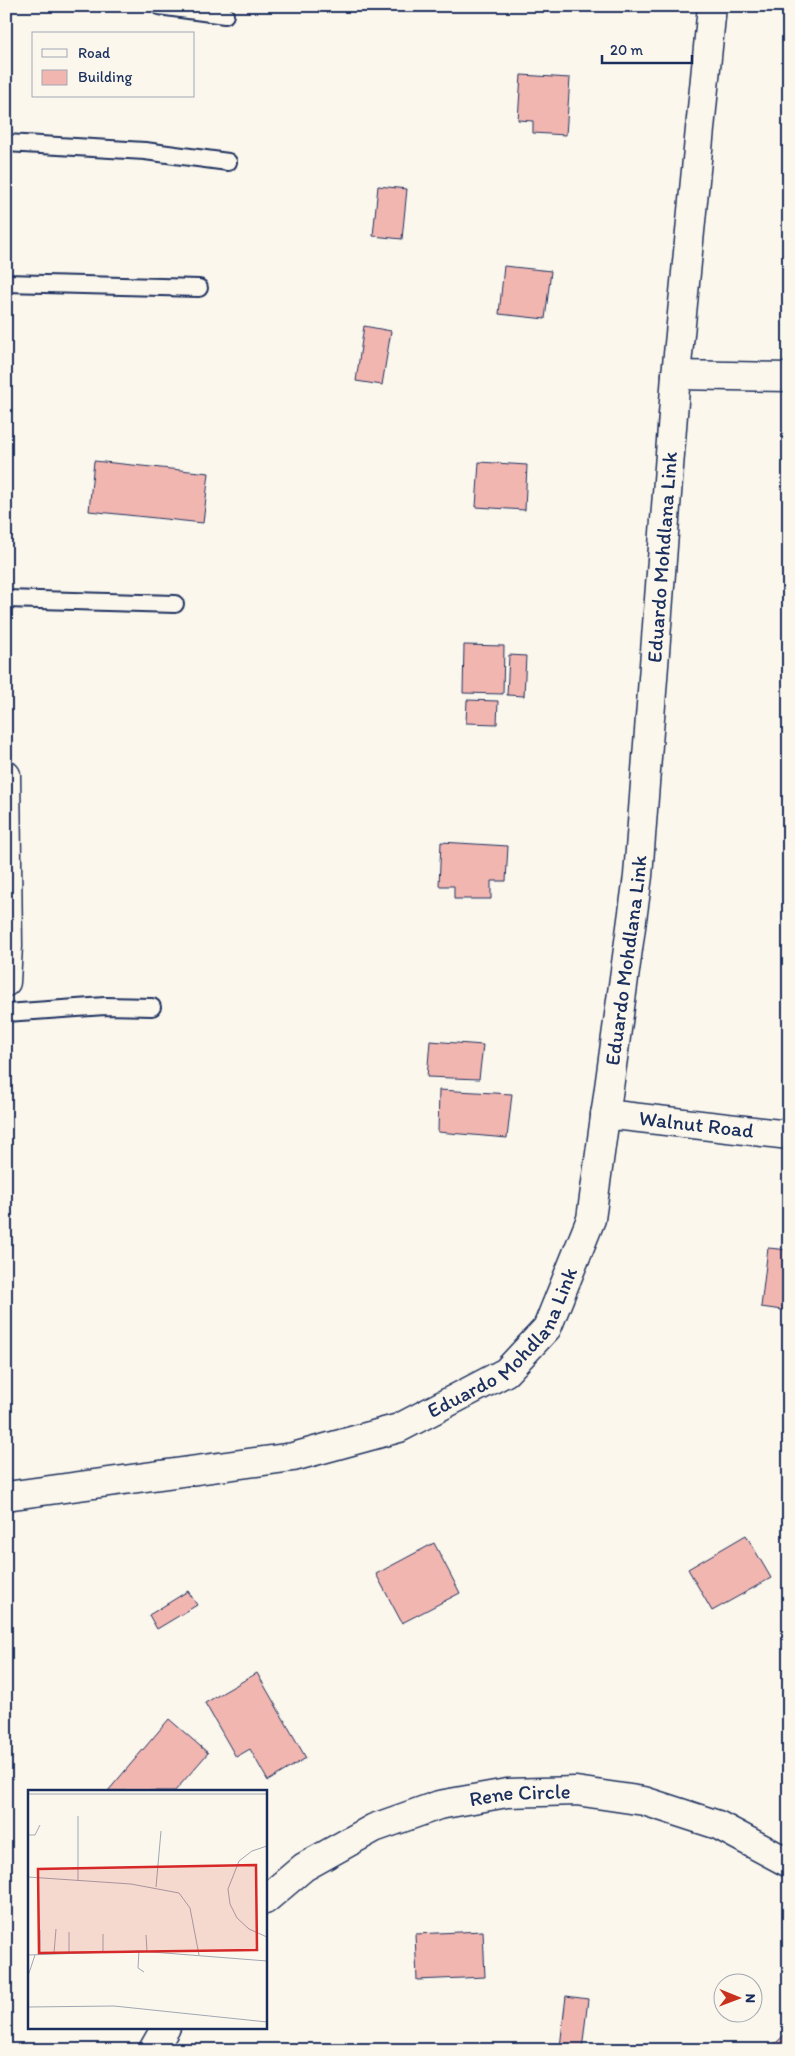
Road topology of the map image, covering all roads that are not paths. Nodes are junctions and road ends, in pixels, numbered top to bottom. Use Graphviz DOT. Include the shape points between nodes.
graph roads {
  1 [pos="159,6"];
  2 [pos="712,6"];
  3 [pos="225,14"];
  4 [pos="6,143"];
  5 [pos="228,162"];
  6 [pos="6,283"];
  7 [pos="199,288"];
  8 [pos="676,375"];
  9 [pos="789,377"];
  10 [pos="6,598"];
  11 [pos="175,604"];
  12 [pos="6,775"];
  13 [pos="7,945"];
  14 [pos="6,982"];
  15 [pos="152,1007"];
  16 [pos="6,1013"];
  17 [pos="605,1114"];
  18 [pos="789,1135"];
  19 [pos="6,1496"];
  20 [pos="789,1863"];
  21 [pos="266,1899"];
  22 [pos="165,2028"];
  23 [pos="153,2050"];
  1 -- 3 [label="lane"];
  2 -- 8 [label="street, Eduardo Mohdlana Link"];
  4 -- 5 [label="lane" via="145,151"];
  6 -- 7 [label="lane"];
  8 -- 9 [label="street"];
  8 -- 17 [label="street, Eduardo Mohdlana Link" via="638,876"];
  10 -- 11 [label="lane"];
  12 -- 13 [label="street"];
  13 -- 14 [label="street"];
  15 -- 16 [label="lane" via="106,1006"];
  17 -- 18 [label="street, Walnut Road"];
  17 -- 19 [label="street, Eduardo Mohdlana Link" via="591,1219 547,1328 506,1372 399,1428 293,1458"];
  20 -- 21 [label="street, Rene Circle" via="718,1825 644,1801 576,1792 507,1793 439,1805 374,1828 304,1867"];
  22 -- 23 [label="street"];
}
